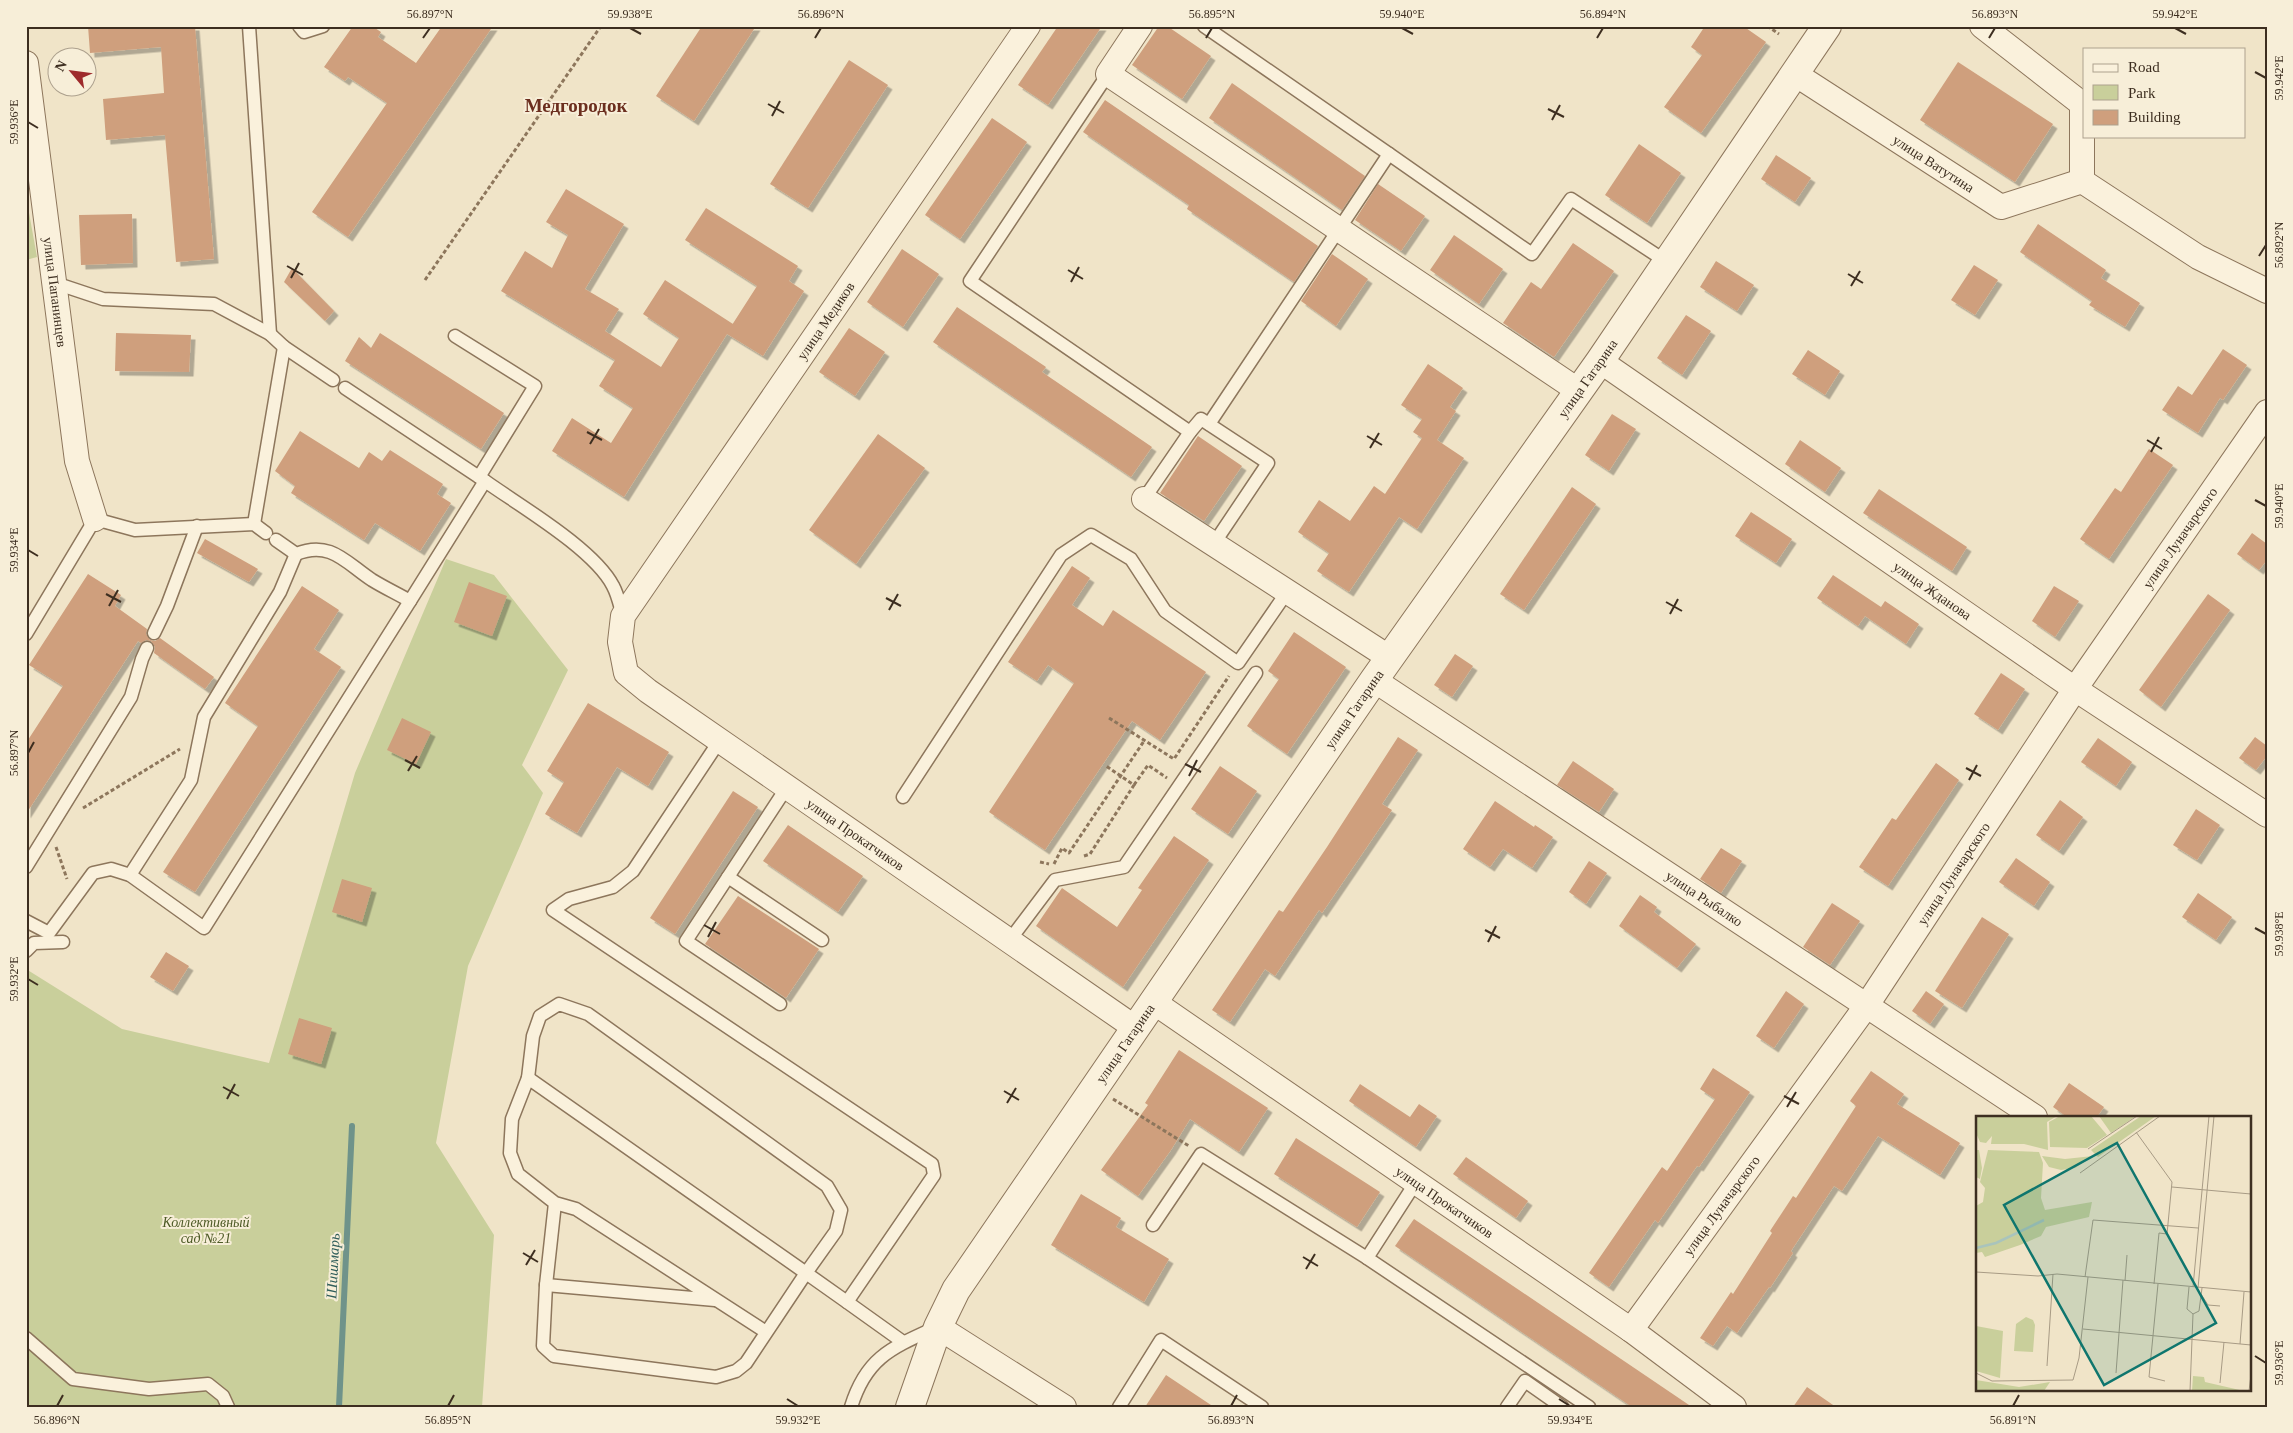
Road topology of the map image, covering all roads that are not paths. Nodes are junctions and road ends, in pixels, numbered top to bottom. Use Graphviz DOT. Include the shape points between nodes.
graph roads {
  1 [pos="248,26"];
  2 [pos="300,26"];
  3 [pos="323,26"];
  4 [pos="1028,26"];
  5 [pos="1140,26"];
  6 [pos="1204,26"];
  7 [pos="1982,26"];
  8 [pos="1823,28"];
  9 [pos="26,63"];
  10 [pos="1108,74"];
  11 [pos="1795,74"];
  12 [pos="1388,154"];
  13 [pos="2082,182"];
  14 [pos="1338,229"];
  15 [pos="1667,262"];
  16 [pos="55,283"];
  17 [pos="2267,291"];
  18 [pos="270,334"];
  19 [pos="455,336"];
  20 [pos="284,347"];
  21 [pos="1600,361"];
  22 [pos="332,380"];
  23 [pos="345,388"];
  24 [pos="1579,391"];
  25 [pos="2267,412"];
  26 [pos="1209,424"];
  27 [pos="1190,432"];
  28 [pos="482,479"];
  29 [pos="1144,500"];
  30 [pos="95,519"];
  31 [pos="254,524"];
  32 [pos="197,526"];
  33 [pos="1213,545"];
  34 [pos="296,554"];
  35 [pos="1287,592"];
  36 [pos="410,602"];
  37 [pos="623,616"];
  38 [pos="154,633"];
  39 [pos="26,634"];
  40 [pos="147,648"];
  41 [pos="1390,658"];
  42 [pos="1256,673"];
  43 [pos="1374,680"];
  44 [pos="2076,689"];
  45 [pos="720,740"];
  46 [pos="787,787"];
  47 [pos="903,797"];
  48 [pos="2267,815"];
  49 [pos="26,867"];
  50 [pos="130,875"];
  51 [pos="728,877"];
  52 [pos="26,921"];
  53 [pos="822,940"];
  54 [pos="1009,941"];
  55 [pos="63,942"];
  56 [pos="26,951"];
  57 [pos="1152,1001"];
  58 [pos="780,1004"];
  59 [pos="1867,1005"];
  60 [pos="1134,1028"];
  61 [pos="528,1078"];
  62 [pos="2034,1116"];
  63 [pos="1416,1182"];
  64 [pos="555,1203"];
  65 [pos="1153,1225"];
  66 [pos="1367,1258"];
  67 [pos="806,1273"];
  68 [pos="546,1285"];
  69 [pos="718,1301"];
  70 [pos="847,1302"];
  71 [pos="938,1327"];
  72 [pos="1631,1330"];
  73 [pos="766,1332"];
  74 [pos="26,1338"];
  75 [pos="903,1342"];
  76 [pos="228,1407"];
  77 [pos="852,1407"];
  78 [pos="910,1407"];
  79 [pos="1064,1407"];
  80 [pos="1119,1407"];
  81 [pos="1262,1407"];
  82 [pos="1507,1407"];
  83 [pos="1562,1407"];
  84 [pos="1589,1407"];
  85 [pos="1734,1407"];
  1 -- 18 [label="lane"];
  2 -- 3 [label="lane" via="304,32"];
  4 -- 37 [label="street, улица Медиков"];
  5 -- 10 [label="street"];
  6 -- 12 [label="lane"];
  7 -- 13 [label="street" via="2082,104"];
  8 -- 11 [label="street, улица Гагарина"];
  9 -- 16 [label="street, улица Папанинцев"];
  10 -- 14 [label="street"];
  10 -- 27 [label="lane" via="970,282"];
  11 -- 13 [label="street, улица Ватутина" via="2001,207"];
  11 -- 15 [label="street, улица Гагарина"];
  12 -- 14 [label="lane"];
  12 -- 15 [label="lane" via="1532,254 1571,199"];
  13 -- 17 [label="street" via="2198,257"];
  14 -- 24 [label="street"];
  14 -- 26 [label="lane"];
  15 -- 21 [label="street, улица Гагарина"];
  16 -- 18 [label="lane" via="104,299 214,304"];
  16 -- 30 [label="street, улица Папанинцев" via="77,461"];
  18 -- 20 [label="lane"];
  19 -- 28 [label="lane" via="535,386"];
  20 -- 22 [label="lane"];
  20 -- 31 [label="lane"];
  21 -- 24 [label="street, улица Гагарина"];
  21 -- 44 [label="street, улица Жданова"];
  23 -- 28 [label="lane"];
  24 -- 41 [label="street, улица Гагарина"];
  25 -- 44 [label="street, улица Луначарского"];
  26 -- 27 [label="lane" via="1201,419"];
  26 -- 33 [label="lane" via="1268,463"];
  27 -- 29 [label="lane"];
  28 -- 36 [label="lane"];
  28 -- 37 [label="lane" via="564,536 596,564 613,586"];
  29 -- 33 [label="street"];
  30 -- 32 [label="lane" via="135,530"];
  30 -- 39 [label="lane"];
  31 -- 32 [label="lane"];
  31 -- 34 [label="lane"];
  32 -- 38 [label="lane"];
  33 -- 35 [label="street"];
  34 -- 36 [label="lane" via="308,549 321,549 338,555"];
  34 -- 50 [label="lane" via="280,592 204,717 191,780"];
  35 -- 41 [label="street"];
  35 -- 47 [label="lane" via="1238,663 1165,611 1130,559 1092,535 1061,555"];
  36 -- 50 [label="lane" via="204,928"];
  37 -- 45 [label="street, улица Прокатчиков" via="620,642 626,673"];
  40 -- 49 [label="lane" via="131,697"];
  41 -- 43 [label="street, улица Гагарина"];
  42 -- 54 [label="lane" via="1124,866 1055,880"];
  43 -- 57 [label="street, улица Гагарина"];
  43 -- 59 [label="street, улица Рыбалко"];
  44 -- 48 [label="street, улица Жданова"];
  44 -- 59 [label="street, улица Луначарского"];
  45 -- 46 [label="street, улица Прокатчиков"];
  45 -- 70 [label="lane" via="633,871 613,887 569,899 553,910 932,1164 934,1175"];
  46 -- 51 [label="lane"];
  46 -- 54 [label="street, улица Прокатчиков"];
  50 -- 52 [label="lane" via="111,869 93,873 50,933"];
  51 -- 53 [label="lane"];
  51 -- 58 [label="lane" via="686,941"];
  54 -- 60 [label="street, улица Прокатчиков"];
  55 -- 56 [label="lane" via="34,943"];
  57 -- 60 [label="street, улица Гагарина"];
  57 -- 63 [label="street, улица Прокатчиков"];
  59 -- 62 [label="street, улица Рыбалко"];
  59 -- 72 [label="street, улица Луначарского"];
  60 -- 71 [label="street, улица Гагарина" via="956,1290"];
  61 -- 64 [label="lane" via="512,1119 510,1153 518,1174"];
  61 -- 67 [label="lane"];
  61 -- 67 [label="lane" via="532,1036 540,1016 560,1004 588,1014 827,1186 841,1210 836,1231"];
  63 -- 66 [label="lane"];
  63 -- 72 [label="street, улица Прокатчиков"];
  64 -- 68 [label="lane"];
  64 -- 69 [label="lane" via="576,1209"];
  65 -- 66 [label="lane" via="1201,1154"];
  66 -- 84 [label="lane"];
  67 -- 70 [label="lane"];
  67 -- 73 [label="lane"];
  68 -- 69 [label="lane"];
  68 -- 73 [label="lane" via="543,1346 554,1356 716,1377 736,1371 746,1363"];
  69 -- 73 [label="lane"];
  70 -- 75 [label="lane"];
  71 -- 75 [label="lane"];
  71 -- 78 [label="street, улица Гагарина"];
  71 -- 79 [label="street"];
  72 -- 85 [label="street, улица Прокатчиков"];
  74 -- 76 [label="lane" via="73,1379 149,1389 208,1384 223,1396"];
  75 -- 77 [label="lane" via="876,1361 859,1383"];
  80 -- 81 [label="lane" via="1161,1340"];
  82 -- 83 [label="lane" via="1524,1381"];
}
